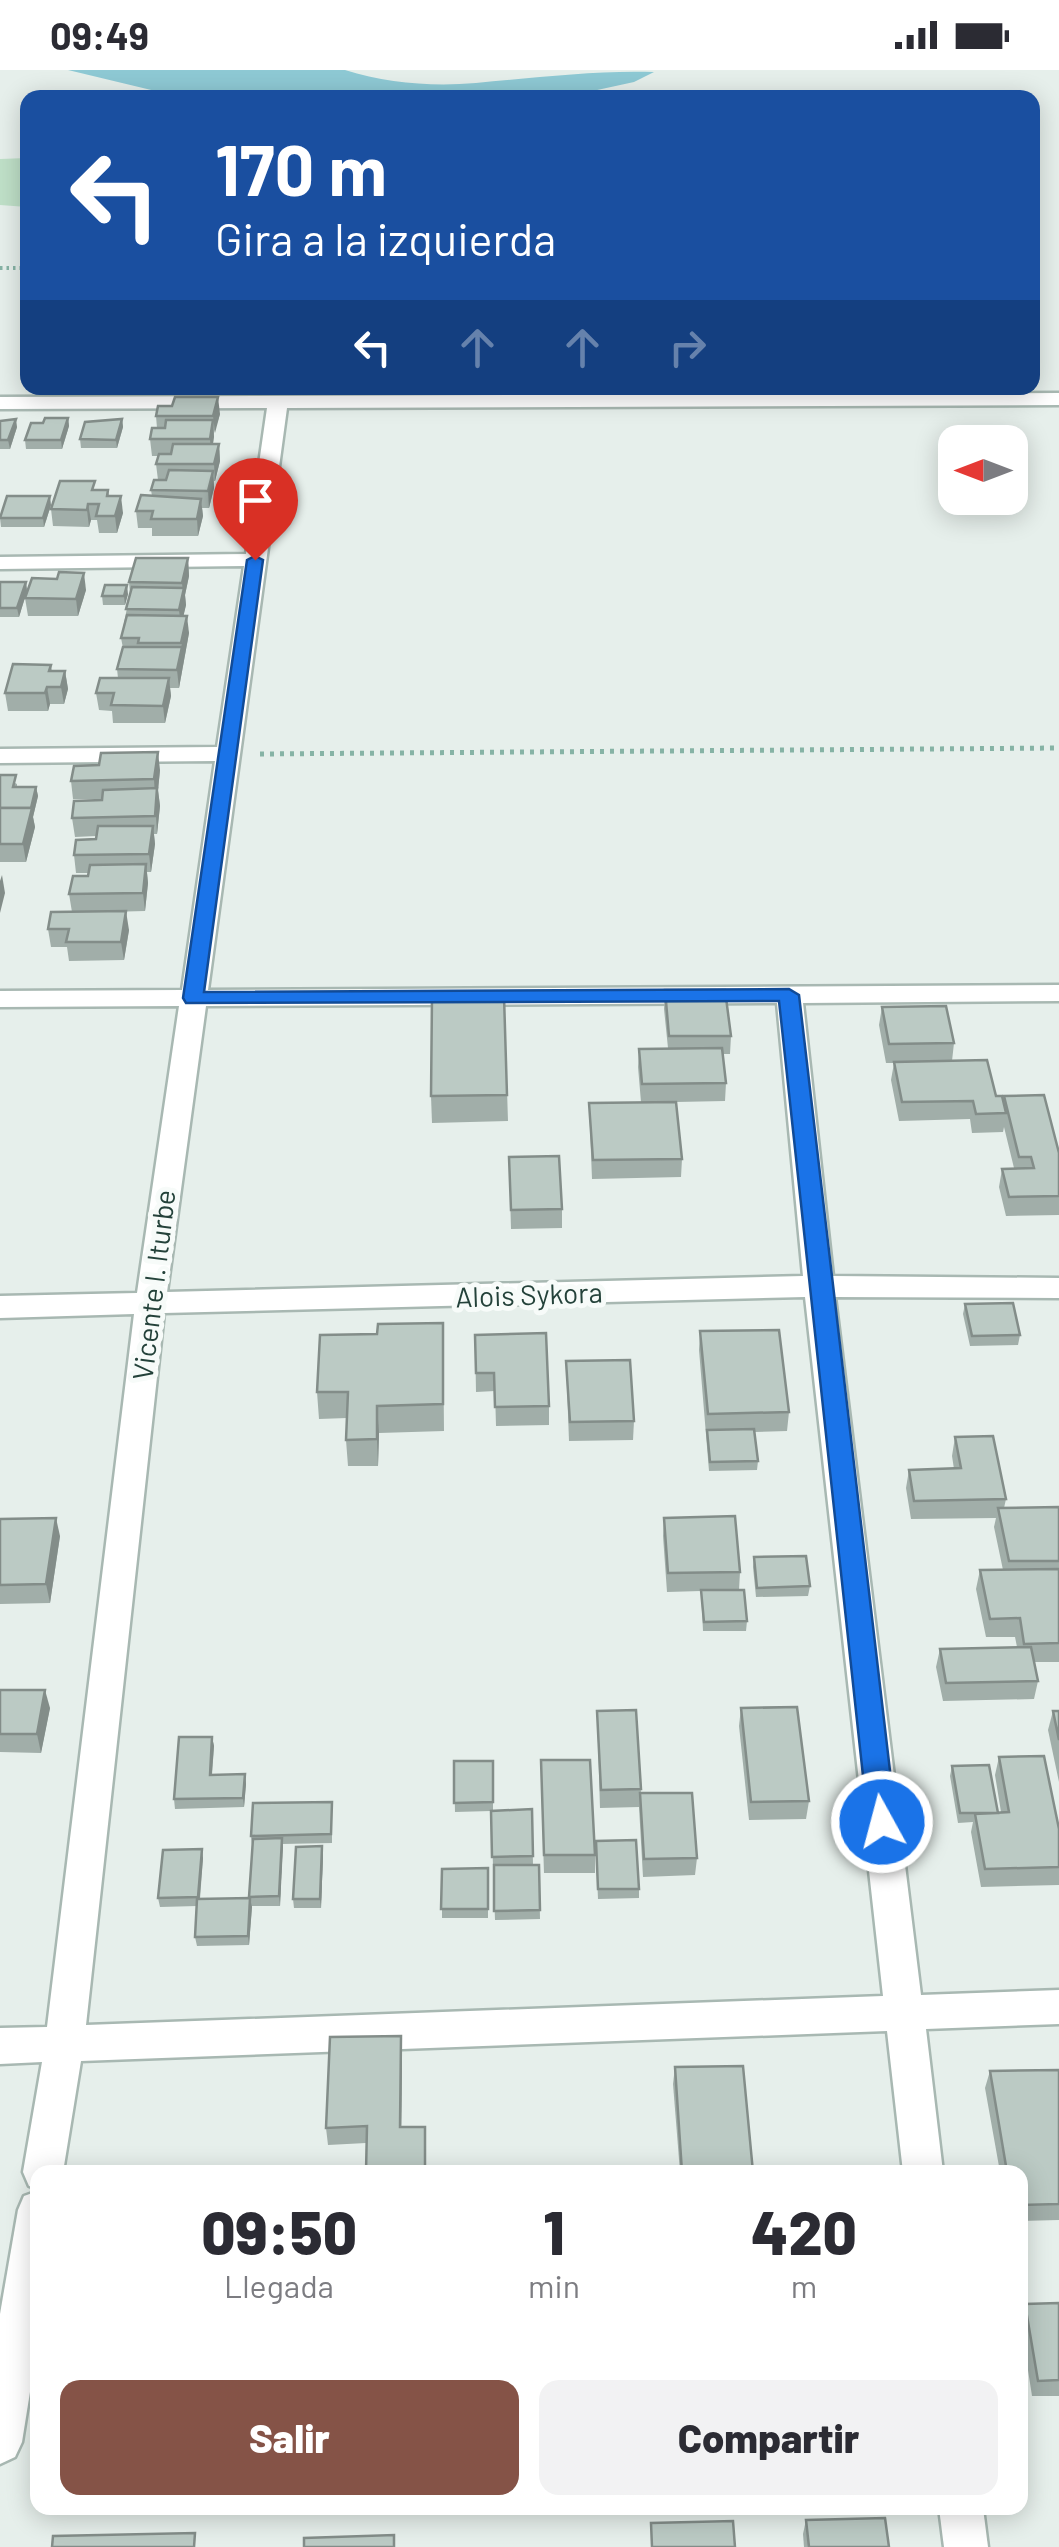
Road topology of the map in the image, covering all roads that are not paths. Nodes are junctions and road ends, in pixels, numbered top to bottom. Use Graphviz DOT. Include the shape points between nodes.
graph roads {
  1 [pos="1059,399"];
  2 [pos="278,400"];
  3 [pos="0,402"];
  4 [pos="255,560"];
  5 [pos="0,563"];
  6 [pos="226,754"];
  7 [pos="0,756"];
  8 [pos="1059,993"];
  9 [pos="789,995"];
  10 [pos="193,998"];
  11 [pos="0,999"];
  12 [pos="819,1286"];
  13 [pos="1059,1288"];
  14 [pos="150,1306"];
  15 [pos="0,1307"];
  16 [pos="1059,2007"];
  17 [pos="904,2013"];
  18 [pos="0,2046"];
  19 [pos="64,2046"];
  20 [pos="45,2165"];
  21 [pos="922,2165"];
  22 [pos="30,2259"];
  23 [pos="0,2442"];
  24 [pos="962,2515"];
  25 [pos="966,2547"];
  1 -- 2 [label="street"];
  2 -- 3 [label="street"];
  2 -- 4 [label="street, Vicente I. Iturbe"];
  4 -- 5 [label="street"];
  4 -- 6 [label="street, Vicente I. Iturbe"];
  6 -- 7 [label="street"];
  6 -- 10 [label="street, Vicente I. Iturbe"];
  8 -- 9 [label="street"];
  9 -- 10 [label="street"];
  9 -- 12 [label="street"];
  10 -- 11 [label="street"];
  10 -- 14 [label="street, Vicente I. Iturbe"];
  12 -- 13 [label="street, Alois Sykora"];
  12 -- 14 [label="street, Alois Sykora"];
  12 -- 17 [label="street"];
  14 -- 15 [label="street, Alois Sykora"];
  14 -- 19 [label="street, Vicente I. Iturbe"];
  16 -- 17 [label="street"];
  17 -- 19 [label="street"];
  17 -- 21 [label="street"];
  18 -- 19 [label="street"];
  19 -- 20 [label="street, Vicente I. Iturbe"];
  22 -- 23 [label="street"];
  24 -- 25 [label="street"];
}
